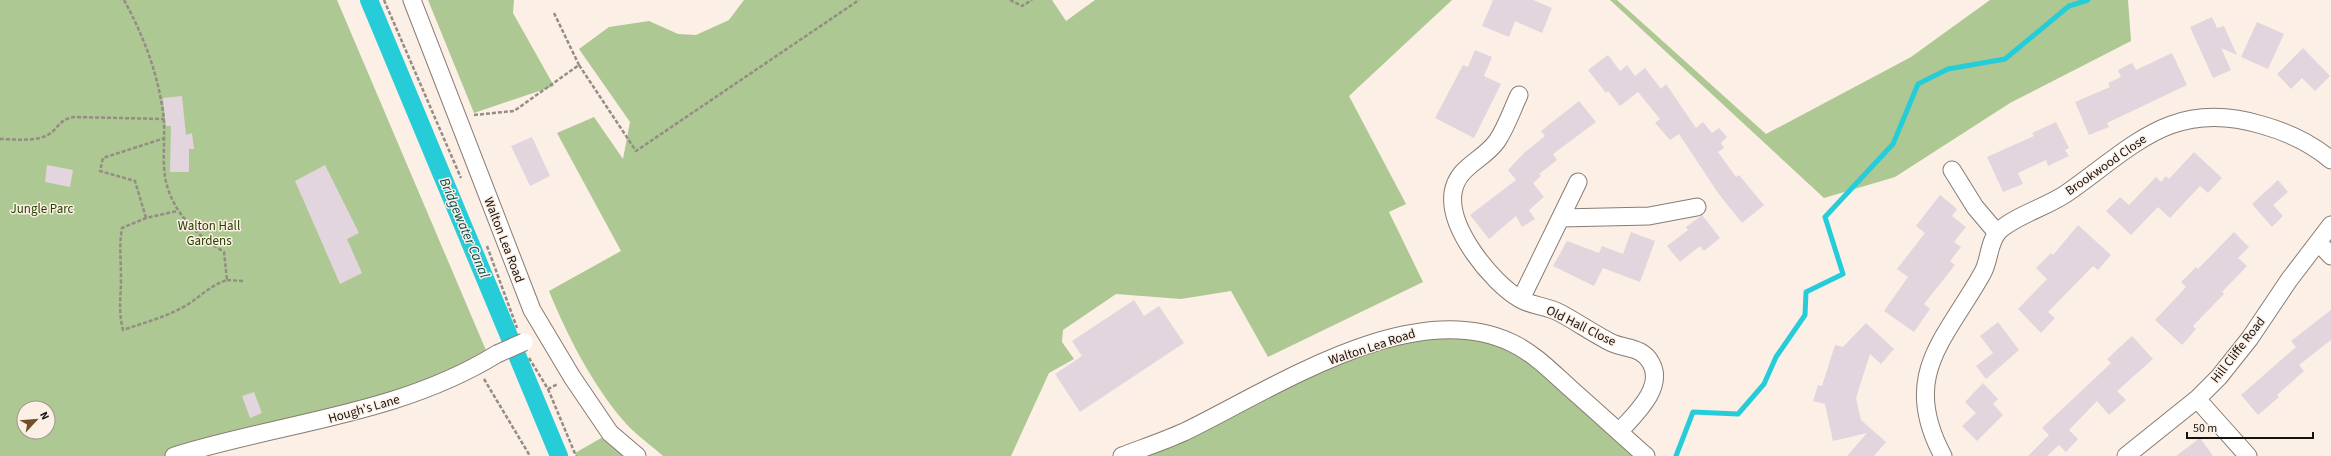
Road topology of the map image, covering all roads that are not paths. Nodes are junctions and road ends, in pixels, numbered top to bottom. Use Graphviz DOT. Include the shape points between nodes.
graph roads {
  1 [pos="412,0"];
  2 [pos="1519,95"];
  3 [pos="2331,160"];
  4 [pos="1952,170"];
  5 [pos="1578,182"];
  6 [pos="1697,207"];
  7 [pos="1561,218"];
  8 [pos="2331,225"];
  9 [pos="1997,233"];
  10 [pos="2318,242"];
  11 [pos="2331,256"];
  12 [pos="1521,299"];
  13 [pos="544,332"];
  14 [pos="2197,399"];
  15 [pos="1619,432"];
  16 [pos="174,456"];
  17 [pos="637,456"];
  18 [pos="1122,456"];
  19 [pos="1646,456"];
  20 [pos="1943,456"];
  21 [pos="2126,456"];
  22 [pos="2248,456"];
  1 -- 13 [label="street, Walton Lea Road" via="522,286"];
  2 -- 12 [label="street, Old Hall Close" via="1497,142 1457,178 1452,203 1462,231 1486,270 1502,286"];
  3 -- 9 [label="street, Brookwood Close" via="2287,133 2246,120 2228,116 2191,118 2175,122 2144,137 2057,199 2012,221"];
  4 -- 9 [label="street" via="1975,207"];
  5 -- 7 [label="street"];
  6 -- 7 [label="street" via="1649,216"];
  7 -- 12 [label="street"];
  8 -- 10 [label="street, Hill Cliffe Road"];
  9 -- 20 [label="street" via="1986,266 1944,337 1926,383 1925,409 1934,439"];
  10 -- 11 [label="street"];
  10 -- 14 [label="street, Hill Cliffe Road" via="2250,338 2219,377"];
  12 -- 15 [label="street, Old Hall Close" via="1558,312 1614,343 1645,354 1652,364 1654,378 1651,392"];
  13 -- 16 [label="street, Hough's Lane, bridge" via="477,367 398,400 349,415 244,436"];
  13 -- 17 [label="street, Walton Lea Road" via="610,432"];
  14 -- 21 [label="street, Hill Cliffe Road"];
  14 -- 22 [label="street"];
  15 -- 18 [label="street, Walton Lea Road" via="1548,368 1513,343 1488,333 1456,328 1411,332 1351,352 1291,377 1183,432"];
  15 -- 19 [label="street, Walton Lea Road"];
}
